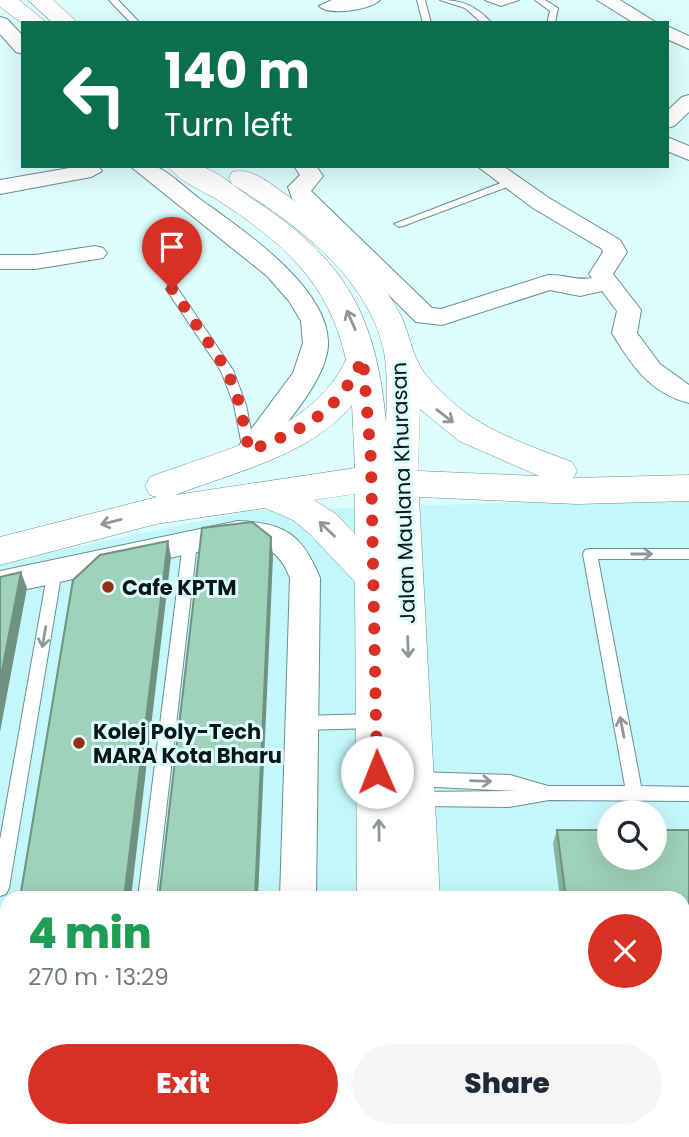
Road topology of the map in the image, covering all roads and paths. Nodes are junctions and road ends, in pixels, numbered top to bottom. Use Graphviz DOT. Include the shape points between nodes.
graph roads {
  1 [pos="113,0"];
  2 [pos="371,0"];
  3 [pos="421,0"];
  4 [pos="444,0"];
  5 [pos="489,0"];
  6 [pos="515,0"];
  7 [pos="539,0"];
  8 [pos="607,0"];
  9 [pos="50,1"];
  10 [pos="5,14"];
  11 [pos="323,15"];
  12 [pos="29,21"];
  13 [pos="65,21"];
  14 [pos="134,21"];
  15 [pos="426,21"];
  16 [pos="486,21"];
  17 [pos="552,21"];
  18 [pos="644,21"];
  19 [pos="669,33"];
  20 [pos="689,43"];
  21 [pos="21,44"];
  22 [pos="689,101"];
  23 [pos="669,120"];
  24 [pos="669,144"];
  25 [pos="689,154"];
  26 [pos="144,168"];
  27 [pos="184,168"];
  28 [pos="225,168"];
  29 [pos="306,168"];
  30 [pos="491,168"];
  31 [pos="91,171"];
  32 [pos="511,182"];
  33 [pos="0,187"];
  34 [pos="399,224"];
  35 [pos="94,253"];
  36 [pos="0,262"];
  37 [pos="606,283"];
  38 [pos="172,289"];
  39 [pos="363,358"];
  40 [pos="402,364"];
  41 [pos="689,394"];
  42 [pos="249,451"];
  43 [pos="386,470"];
  44 [pos="561,471"];
  45 [pos="162,486"];
  46 [pos="498,486"];
  47 [pos="647,487"];
  48 [pos="689,488"];
  49 [pos="265,493"];
  50 [pos="0,526"];
  51 [pos="190,543"];
  52 [pos="0,551"];
  53 [pos="146,552"];
  54 [pos="689,554"];
  55 [pos="389,567"];
  56 [pos="55,570"];
  57 [pos="0,583"];
  58 [pos="376,721"];
  59 [pos="302,723"];
  60 [pos="413,789"];
  61 [pos="634,794"];
  62 [pos="689,794"];
  63 [pos="0,888"];
  64 [pos="148,891"];
  65 [pos="298,891"];
  66 [pos="380,891"];
  67 [pos="417,891"];
  1 -- 14 [label="lane"];
  2 -- 11 [label="street"];
  3 -- 15 [label="lane"];
  4 -- 16 [label="lane" via="468,6"];
  5 -- 6 [label="lane"];
  7 -- 17 [label="lane" via="555,9"];
  8 -- 18 [label="street"];
  9 -- 13 [label="street"];
  10 -- 12 [label="street"];
  10 -- 21 [label="street"];
  19 -- 20 [label="street"];
  22 -- 23 [label="street"];
  24 -- 25 [label="street"];
  26 -- 42 [label="street" via="262,259 307,312 317,340 308,368"];
  39 -- 27 [label="street, Jalan Maulana Khurasan, one-way" via="343,302 309,257 241,203"];
  28 -- 40 [label="street, Jalan Maulana Khurasan" via="287,206 355,271 386,315"];
  29 -- 37 [label="street" via="312,176 299,187 300,193 425,316 442,317 548,282 580,288"];
  30 -- 32 [label="street"];
  31 -- 33 [label="street"];
  32 -- 34 [label="lane"];
  32 -- 37 [label="street" via="612,245 615,253 601,274"];
  35 -- 36 [label="street"];
  37 -- 41 [label="street" via="629,310 623,329 626,336 657,377"];
  38 -- 42 [label="lane" via="227,370"];
  39 -- 42 [label="street" via="340,398 318,419"];
  39 -- 43 [label="street, Jalan Maulana Khurasan"];
  40 -- 43 [label="street, Jalan Maulana Khurasan"];
  40 -- 44 [label="street, one-way" via="439,413 497,447"];
  42 -- 45 [label="street"];
  43 -- 44 [label="street"];
  43 -- 45 [label="street" via="349,459"];
  43 -- 46 [label="street"];
  43 -- 49 [label="street"];
  43 -- 55 [label="street, Jalan Maulana Khurasan"];
  44 -- 47 [label="street"];
  45 -- 50 [label="street"];
  46 -- 47 [label="street" via="577,491"];
  46 -- 55 [label="street" via="454,493 440,500 417,524"];
  47 -- 48 [label="street"];
  49 -- 52 [label="street, one-way" via="156,511"];
  49 -- 53 [label="street"];
  55 -- 49 [label="street, one-way" via="305,511"];
  51 -- 53 [label="street"];
  51 -- 59 [label="street" via="238,532 261,533 281,540 297,555 305,578"];
  51 -- 64 [label="lane"];
  53 -- 56 [label="street"];
  61 -- 54 [label="lane, one-way" via="590,554"];
  55 -- 58 [label="street, Jalan Maulana Khurasan"];
  55 -- 60 [label="street, Jalan Maulana Khurasan, one-way"];
  56 -- 57 [label="street"];
  56 -- 63 [label="lane, one-way"];
  58 -- 59 [label="lane"];
  66 -- 58 [label="street, Jalan Maulana Khurasan, one-way"];
  59 -- 65 [label="street"];
  60 -- 61 [label="lane" via="509,800 550,793"];
  60 -- 67 [label="street, Jalan Maulana Khurasan"];
  61 -- 62 [label="lane"];
}
